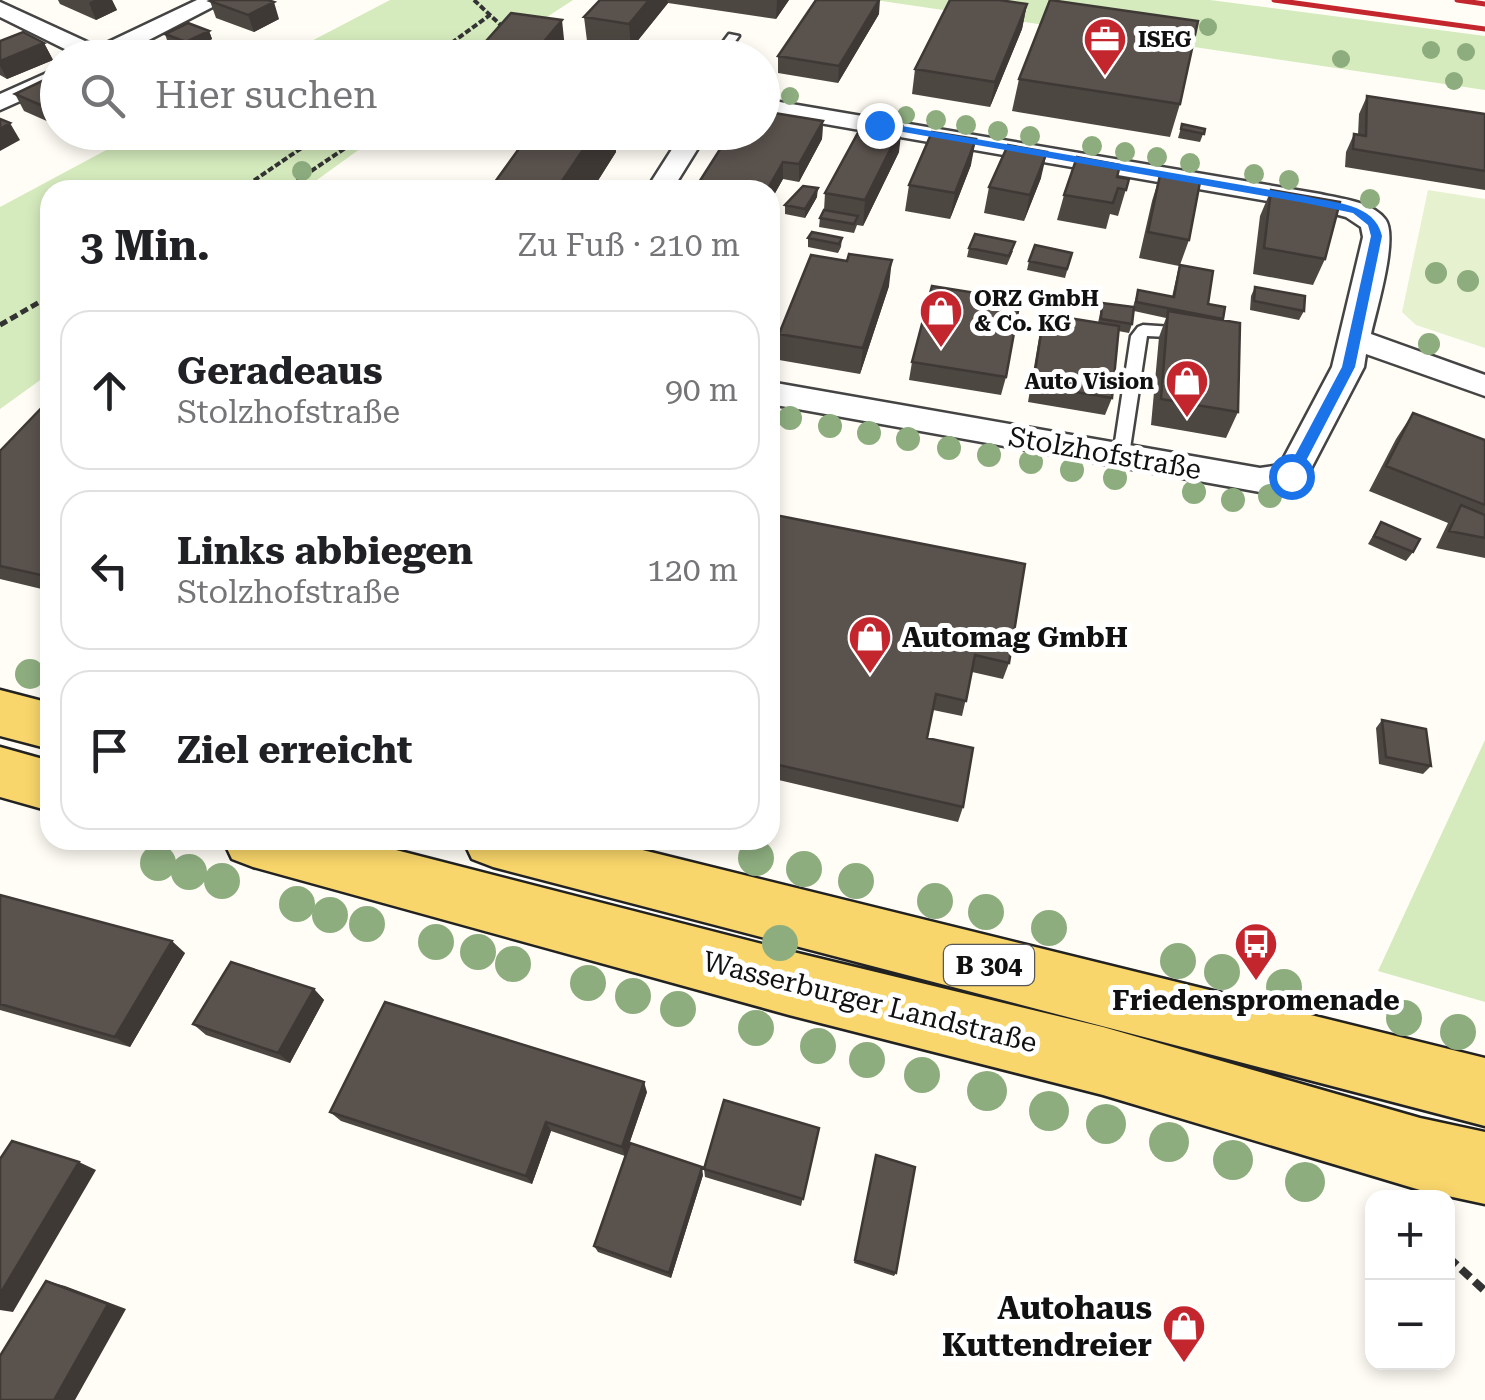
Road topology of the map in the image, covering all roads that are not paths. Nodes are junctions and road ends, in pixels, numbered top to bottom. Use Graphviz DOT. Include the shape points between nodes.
graph roads {
  1 [pos="215,0"];
  2 [pos="0,10"];
  3 [pos="733,36"];
  4 [pos="63,40"];
  5 [pos="130,40"];
  6 [pos="730,40"];
  7 [pos="40,84"];
  8 [pos="0,103"];
  9 [pos="780,109"];
  10 [pos="685,150"];
  11 [pos="665,180"];
  12 [pos="1206,336"];
  13 [pos="1355,339"];
  14 [pos="1485,386"];
  15 [pos="780,395"];
  16 [pos="1121,456"];
  17 [pos="0,713"];
  18 [pos="40,723"];
  19 [pos="0,772"];
  20 [pos="40,783"];
  21 [pos="290,850"];
  22 [pos="532,850"];
  23 [pos="1485,1092"];
  24 [pos="1485,1168"];
  1 -- 5 [label="street"];
  2 -- 4 [label="street"];
  3 -- 6 [label="lane"];
  7 -- 8 [label="street"];
  9 -- 13 [label="street, Stolzhofstraße" via="1356,211 1374,224 1376,236"];
  10 -- 11 [label="street"];
  12 -- 16 [label="lane" via="1143,330"];
  13 -- 14 [label="street"];
  13 -- 16 [label="street, Stolzhofstraße" via="1348,367 1291,476 1260,480"];
  15 -- 16 [label="street, Stolzhofstraße"];
  17 -- 18 [label="main road"];
  19 -- 20 [label="main road"];
  21 -- 24 [label="main road, Wasserburger Landstraße / B 304" via="1103,1061"];
  22 -- 23 [label="main road, B 304"];
}
